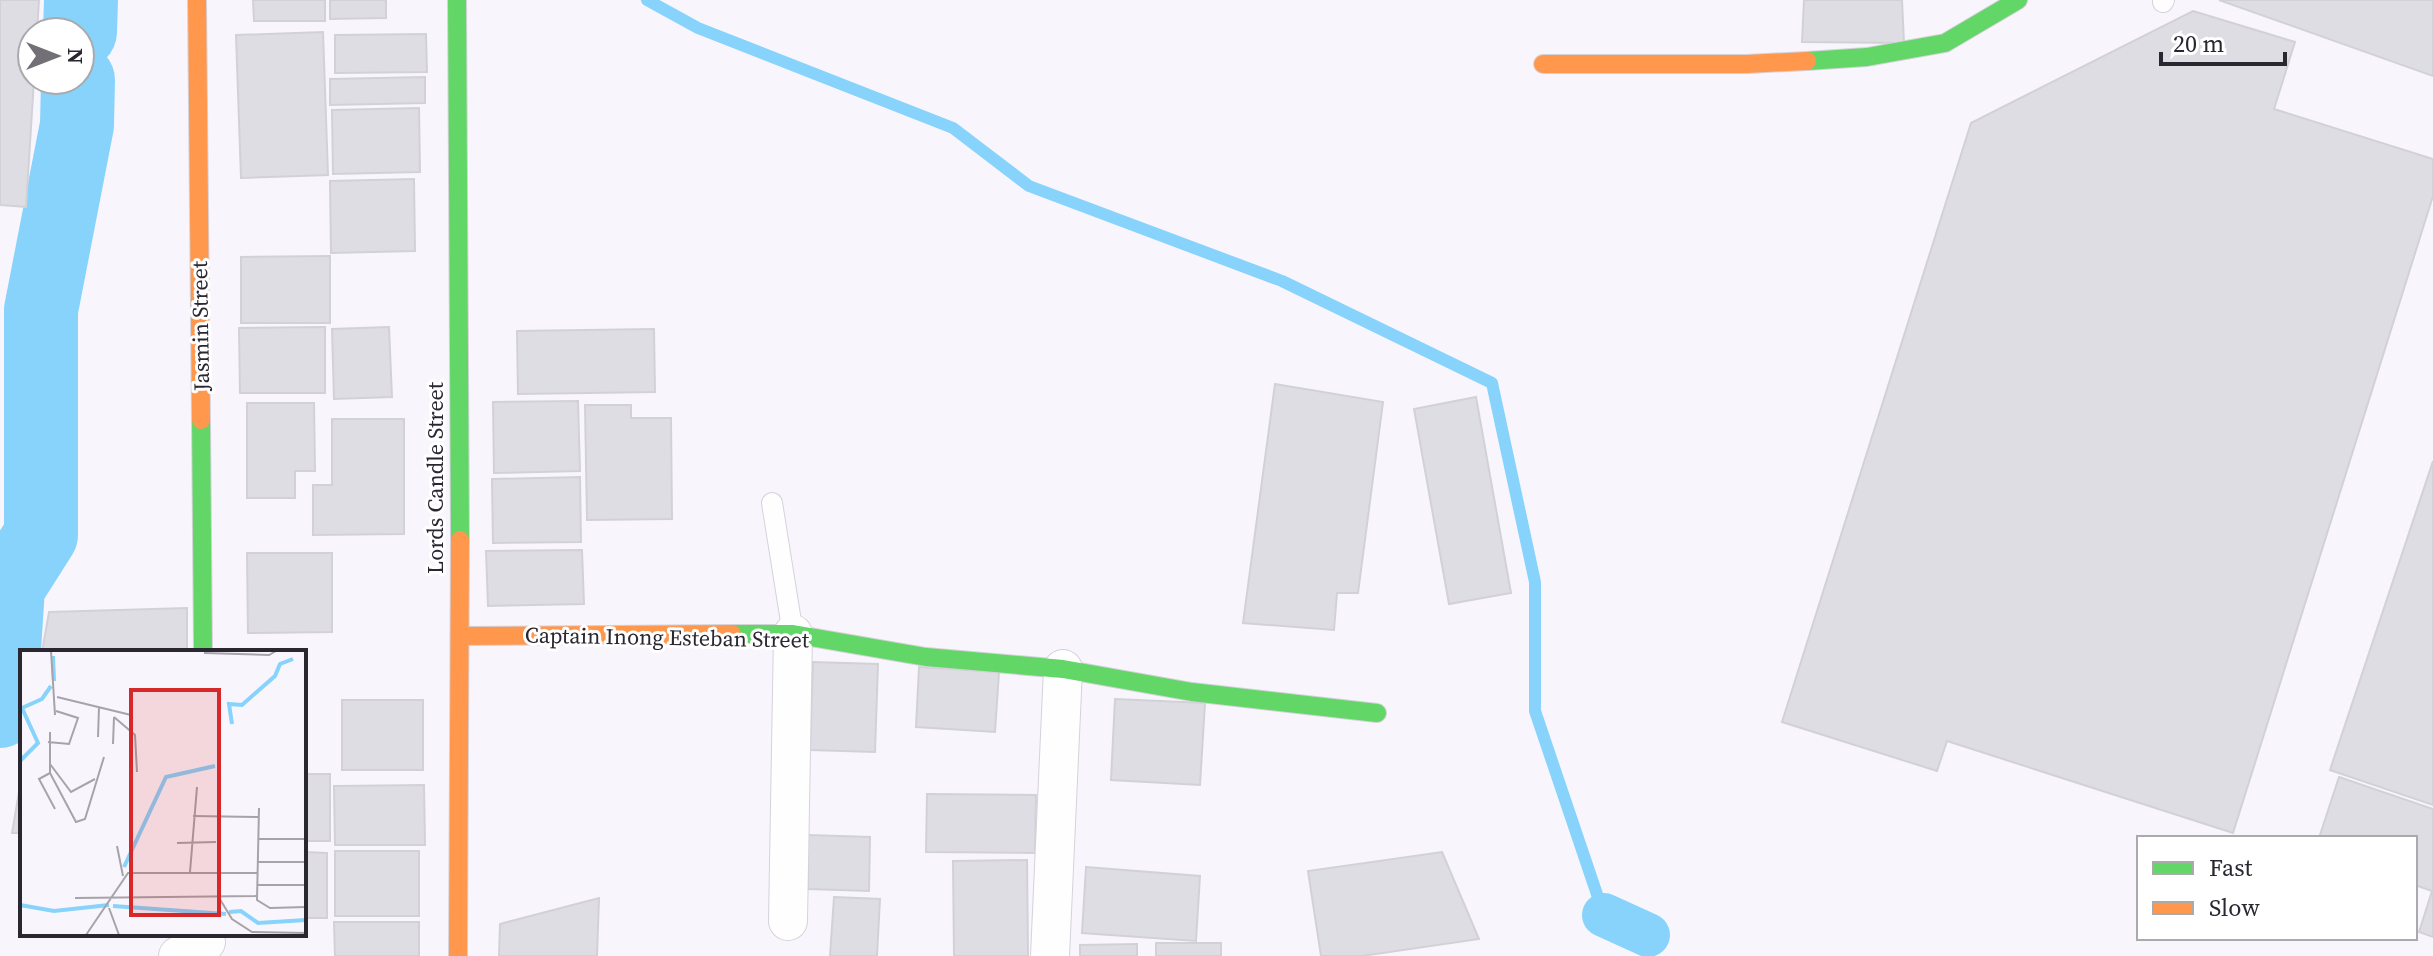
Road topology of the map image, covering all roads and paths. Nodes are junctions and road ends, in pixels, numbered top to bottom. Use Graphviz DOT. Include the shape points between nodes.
graph roads {
  1 [pos="197,0"];
  2 [pos="457,0"];
  3 [pos="2018,0"];
  4 [pos="1543,64"];
  5 [pos="772,503"];
  6 [pos="793,634"];
  7 [pos="460,636"];
  8 [pos="203,650"];
  9 [pos="1063,669"];
  10 [pos="1377,713"];
  11 [pos="788,921"];
  12 [pos="458,956"];
  13 [pos="1050,956"];
  1 -- 8 [label="street, Jasmin Street"];
  2 -- 7 [label="street, Lords Candle Street"];
  3 -- 4 [label="street" via="1945,43 1867,57 1747,64"];
  5 -- 6 [label="lane"];
  6 -- 7 [label="street, Captain Inong Esteban Street"];
  6 -- 9 [label="street, Captain Inong Esteban Street" via="926,657"];
  6 -- 11 [label="street"];
  7 -- 12 [label="street, Lords Candle Street"];
  9 -- 10 [label="street, Captain Inong Esteban Street" via="1192,692"];
  9 -- 13 [label="street"];
}
